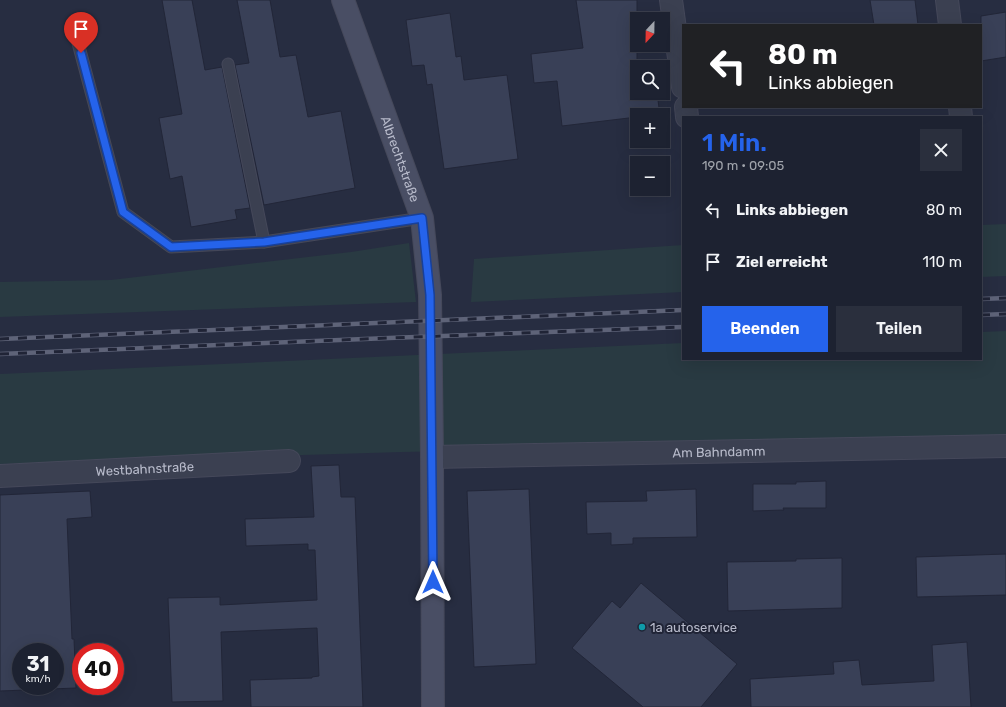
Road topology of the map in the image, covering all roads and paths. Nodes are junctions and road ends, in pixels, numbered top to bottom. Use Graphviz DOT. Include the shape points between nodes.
graph roads {
  1 [pos="343,0"];
  2 [pos="671,0"];
  3 [pos="947,0"];
  4 [pos="73,24"];
  5 [pos="950,24"];
  6 [pos="228,64"];
  7 [pos="682,80"];
  8 [pos="422,218"];
  9 [pos="264,242"];
  10 [pos="1006,446"];
  11 [pos="432,457"];
  12 [pos="289,461"];
  13 [pos="0,476"];
  14 [pos="433,707"];
  1 -- 8 [label="street, Albrechtstraße"];
  2 -- 7 [label="street"];
  3 -- 5 [label="street"];
  4 -- 9 [label="lane" via="123,212 171,247"];
  6 -- 9 [label="lane"];
  8 -- 9 [label="lane"];
  8 -- 11 [label="street, Albrechtstraße" via="430,295"];
  10 -- 11 [label="street, Am Bahndamm"];
  11 -- 14 [label="street, Albrechtstraße"];
  12 -- 13 [label="street, Westbahnstraße"];
}
